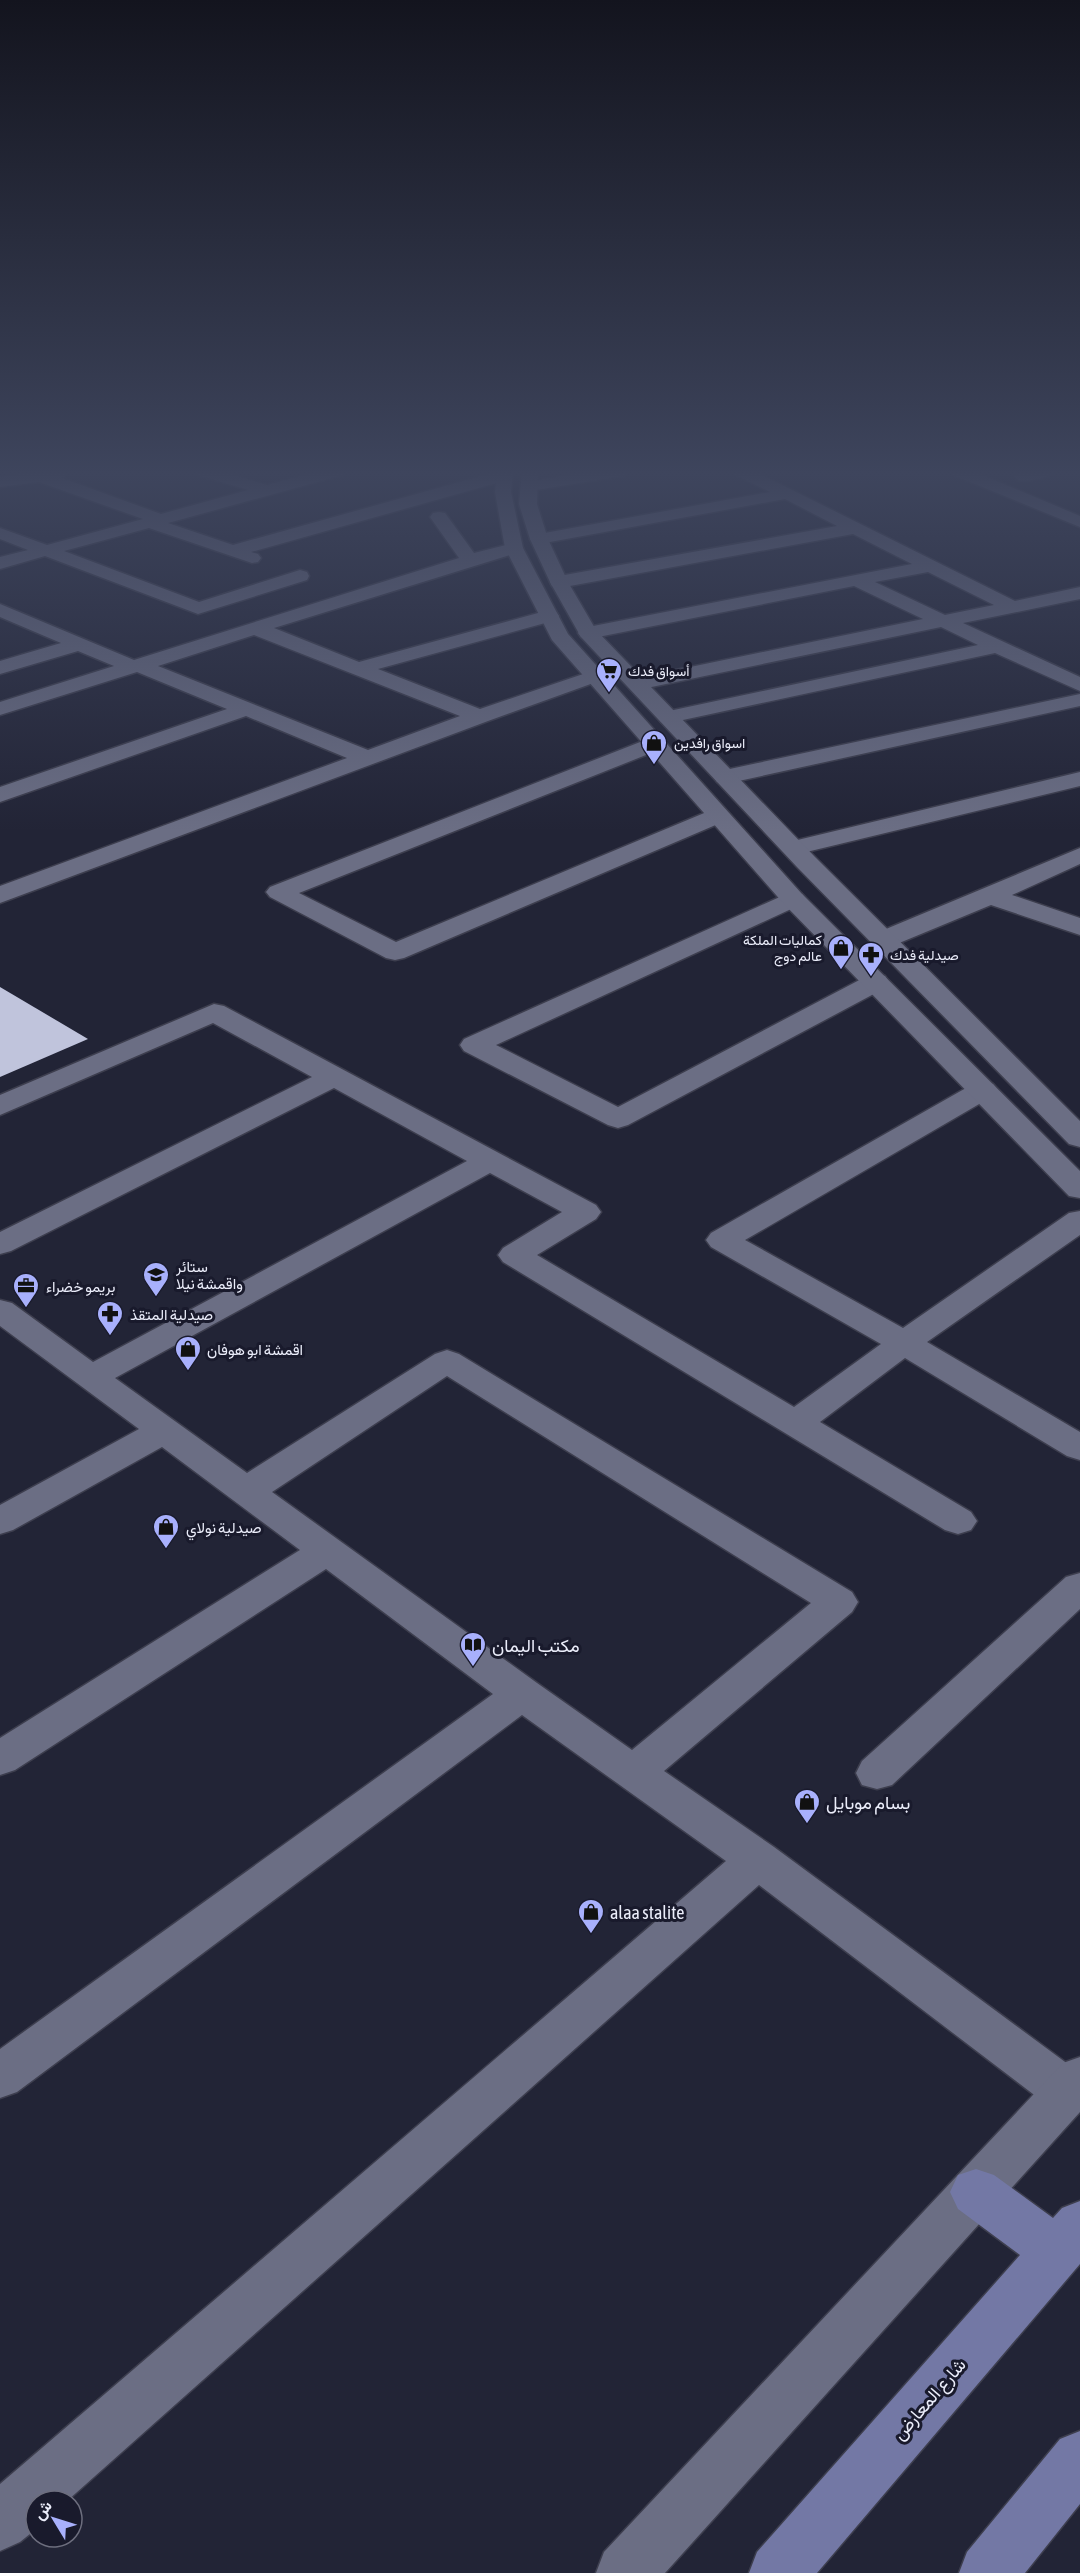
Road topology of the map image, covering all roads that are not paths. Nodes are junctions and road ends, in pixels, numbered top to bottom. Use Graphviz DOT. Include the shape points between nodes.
graph roads {
  1 [pos="152,591"];
  2 [pos="252,591"];
  3 [pos="372,591"];
  4 [pos="535,591"];
  5 [pos="564,591"];
  6 [pos="799,591"];
  7 [pos="878,591"];
  8 [pos="980,591"];
  9 [pos="1079,594"];
  10 [pos="1011,606"];
  11 [pos="0,610"];
  12 [pos="549,616"];
  13 [pos="939,621"];
  14 [pos="255,628"];
  15 [pos="588,633"];
  16 [pos="80,644"];
  17 [pos="996,647"];
  18 [pos="135,666"];
  19 [pos="0,668"];
  20 [pos="359,668"];
  21 [pos="592,677"];
  22 [pos="637,684"];
  23 [pos="1080,685"];
  24 [pos="1080,700"];
  25 [pos="0,709"];
  26 [pos="247,709"];
  27 [pos="480,716"];
  28 [pos="669,717"];
  29 [pos="653,744"];
  30 [pos="367,758"];
  31 [pos="725,777"];
  32 [pos="1080,778"];
  33 [pos="4,790"];
  34 [pos="717,816"];
  35 [pos="800,855"];
  36 [pos="1080,855"];
  37 [pos="767,868"];
  38 [pos="0,895"];
  39 [pos="990,896"];
  40 [pos="794,899"];
  41 [pos="1080,927"];
  42 [pos="883,940"];
  43 [pos="876,982"];
  44 [pos="333,1077"];
  45 [pos="983,1090"];
  46 [pos="0,1106"];
  47 [pos="1078,1134"];
  48 [pos="490,1161"];
  49 [pos="1080,1189"];
  50 [pos="1080,1220"];
  51 [pos="0,1244"];
  52 [pos="1,1311"];
  53 [pos="904,1343"];
  54 [pos="91,1377"];
  55 [pos="796,1423"];
  56 [pos="165,1430"];
  57 [pos="1080,1448"];
  58 [pos="248,1490"];
  59 [pos="0,1521"];
  60 [pos="958,1521"];
  61 [pos="328,1550"];
  62 [pos="1080,1587"];
  63 [pos="522,1694"];
  64 [pos="0,1759"];
  65 [pos="634,1772"];
  66 [pos="878,1773"];
  67 [pos="758,1860"];
  68 [pos="0,2077"];
  69 [pos="1074,2085"];
  70 [pos="976,2192"];
  71 [pos="1068,2238"];
  72 [pos="1080,2459"];
  73 [pos="0,2522"];
  74 [pos="625,2573"];
  75 [pos="778,2573"];
  76 [pos="988,2573"];
  1 -- 2 [label="street" via="198,608"];
  3 -- 14 [label="street"];
  4 -- 12 [label="street"];
  5 -- 15 [label="street"];
  6 -- 15 [label="street"];
  7 -- 13 [label="street"];
  8 -- 10 [label="street"];
  9 -- 10 [label="street"];
  10 -- 13 [label="street"];
  11 -- 16 [label="street"];
  12 -- 20 [label="street"];
  12 -- 21 [label="street" via="559,636"];
  13 -- 17 [label="street"];
  13 -- 22 [label="street"];
  14 -- 18 [label="street"];
  14 -- 20 [label="street"];
  15 -- 22 [label="street"];
  16 -- 18 [label="street"];
  16 -- 19 [label="street"];
  17 -- 23 [label="street"];
  17 -- 28 [label="street"];
  18 -- 25 [label="street"];
  18 -- 26 [label="street"];
  20 -- 27 [label="street"];
  21 -- 27 [label="street"];
  21 -- 29 [label="street"];
  22 -- 28 [label="street"];
  24 -- 31 [label="street"];
  26 -- 30 [label="street"];
  26 -- 33 [label="street"];
  27 -- 30 [label="street"];
  28 -- 31 [label="street"];
  29 -- 34 [label="street"];
  29 -- 34 [label="street" via="279,892 395,952"];
  30 -- 38 [label="street"];
  31 -- 35 [label="street"];
  32 -- 35 [label="street"];
  34 -- 37 [label="street"];
  35 -- 37 [label="street"];
  35 -- 42 [label="street"];
  36 -- 39 [label="street"];
  37 -- 40 [label="street"];
  39 -- 41 [label="street"];
  39 -- 42 [label="street"];
  40 -- 43 [label="street"];
  40 -- 43 [label="street" via="474,1045 618,1119"];
  42 -- 47 [label="street"];
  43 -- 45 [label="street"];
  44 -- 46 [label="street" via="214,1012"];
  44 -- 48 [label="street"];
  44 -- 51 [label="street"];
  45 -- 49 [label="street"];
  45 -- 53 [label="street" via="722,1240"];
  48 -- 54 [label="street"];
  48 -- 55 [label="street" via="585,1212 514,1255"];
  50 -- 53 [label="street"];
  52 -- 54 [label="street"];
  53 -- 55 [label="street"];
  53 -- 57 [label="street"];
  54 -- 56 [label="street"];
  55 -- 60 [label="street"];
  56 -- 58 [label="street"];
  56 -- 59 [label="street"];
  58 -- 61 [label="street"];
  58 -- 65 [label="street" via="447,1361 838,1602"];
  61 -- 63 [label="street"];
  61 -- 64 [label="street"];
  62 -- 66 [label="street"];
  63 -- 65 [label="street"];
  63 -- 68 [label="street"];
  65 -- 67 [label="street"];
  67 -- 69 [label="street"];
  67 -- 73 [label="street"];
  69 -- 70 [label="street"];
  70 -- 71 [label="main road"];
  70 -- 74 [label="street"];
  71 -- 75 [label="main road, شارع المعارض"];
  72 -- 76 [label="main road"];
}
